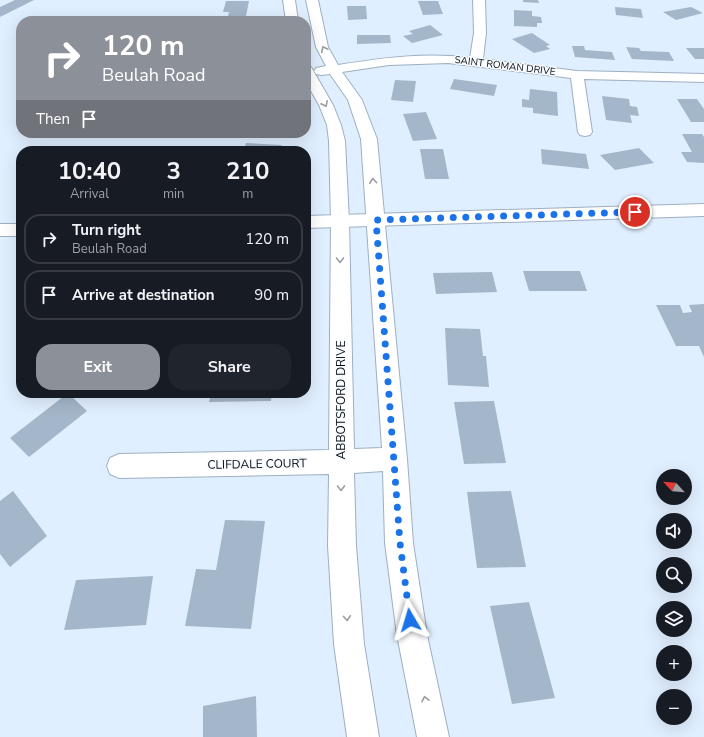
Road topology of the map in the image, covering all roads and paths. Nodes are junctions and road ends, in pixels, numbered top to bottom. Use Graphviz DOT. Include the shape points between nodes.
graph roads {
  1 [pos="289,0"];
  2 [pos="312,0"];
  3 [pos="479,0"];
  4 [pos="291,16"];
  5 [pos="476,62"];
  6 [pos="334,69"];
  7 [pos="311,71"];
  8 [pos="577,74"];
  9 [pos="311,78"];
  10 [pos="704,78"];
  11 [pos="585,132"];
  12 [pos="704,210"];
  13 [pos="376,220"];
  14 [pos="340,221"];
  15 [pos="311,222"];
  16 [pos="0,230"];
  17 [pos="16,230"];
  18 [pos="394,460"];
  19 [pos="341,462"];
  20 [pos="119,466"];
  21 [pos="363,737"];
  22 [pos="433,737"];
  1 -- 4 [label="street"];
  6 -- 2 [label="street, one-way" via="320,41"];
  3 -- 5 [label="street" via="480,33"];
  5 -- 6 [label="street, SAINT ROMAN DRIVE" via="410,59"];
  5 -- 8 [label="street, SAINT ROMAN DRIVE"];
  6 -- 7 [label="street, SAINT ROMAN DRIVE"];
  13 -- 6 [label="street, one-way" via="369,139 355,100"];
  8 -- 10 [label="street, SAINT ROMAN DRIVE"];
  8 -- 11 [label="street"];
  9 -- 14 [label="street, ABBOTSFORD DRIVE, one-way" via="326,105 338,141"];
  12 -- 13 [label="street"];
  13 -- 14 [label="street"];
  13 -- 18 [label="street"];
  14 -- 15 [label="street"];
  14 -- 19 [label="street, ABBOTSFORD DRIVE, one-way"];
  16 -- 17 [label="street"];
  18 -- 19 [label="street, CLIFDALE COURT"];
  22 -- 18 [label="street, one-way" via="412,635 400,543"];
  19 -- 20 [label="street, CLIFDALE COURT"];
  19 -- 21 [label="street, ABBOTSFORD DRIVE, one-way" via="342,546 349,644"];
}
